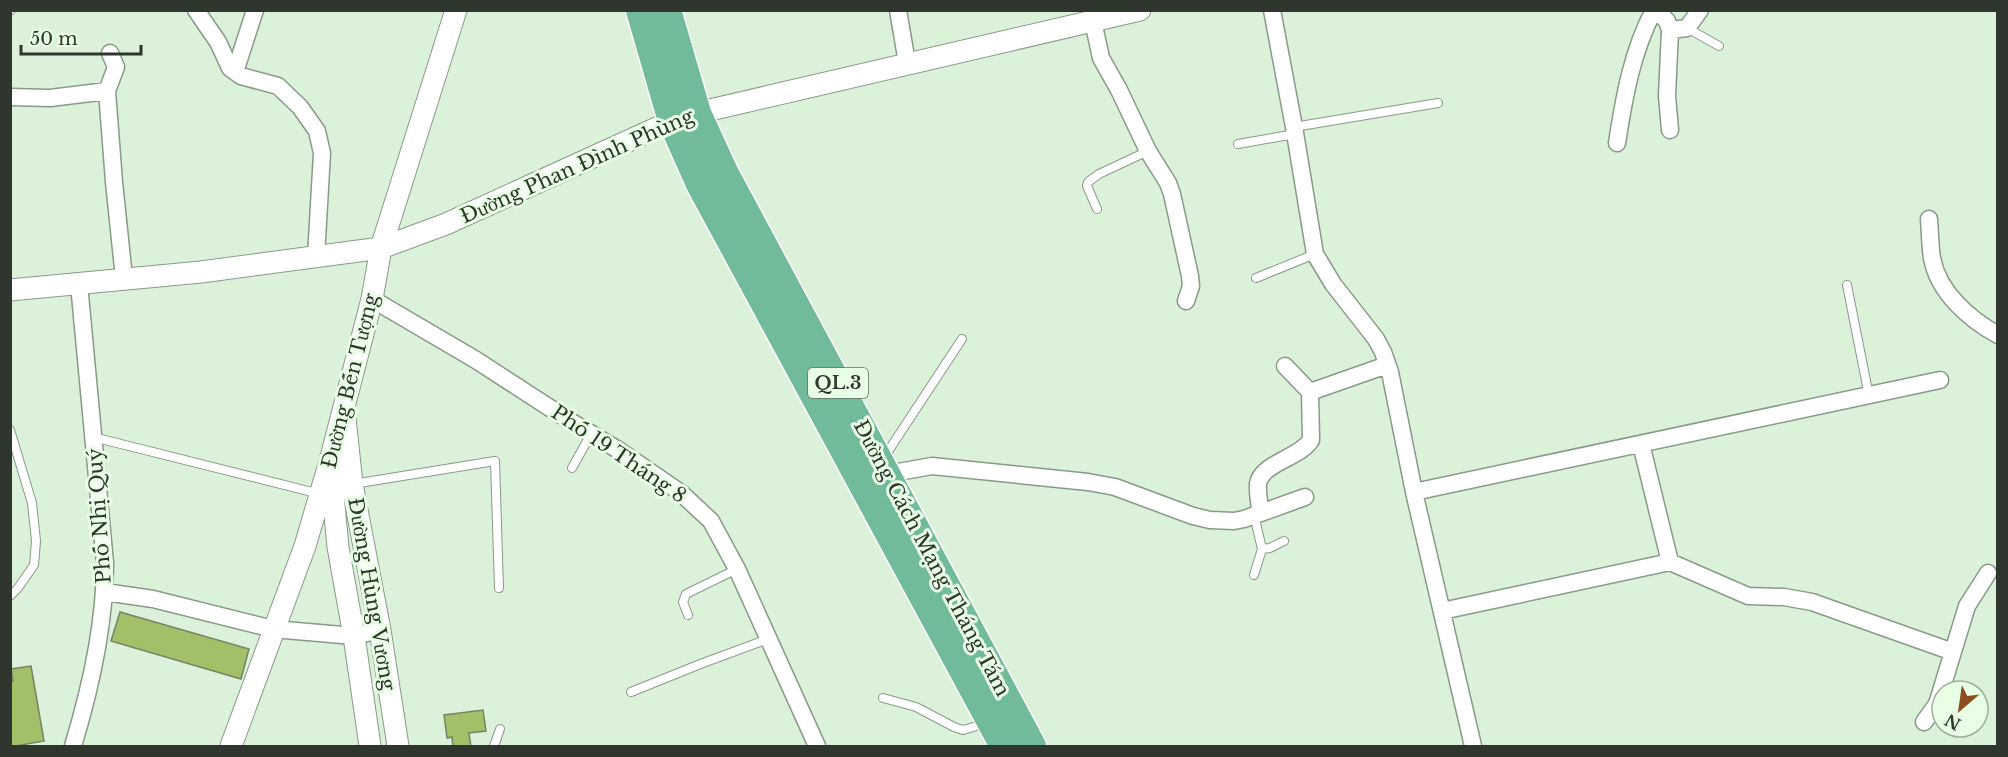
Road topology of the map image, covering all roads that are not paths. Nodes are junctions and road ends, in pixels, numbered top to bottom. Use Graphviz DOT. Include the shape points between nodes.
graph roads {
  1 [pos="196,10"];
  2 [pos="255,10"];
  3 [pos="456,10"];
  4 [pos="640,10"];
  5 [pos="667,10"];
  6 [pos="898,10"];
  7 [pos="1140,10"];
  8 [pos="1272,10"];
  9 [pos="1655,10"];
  10 [pos="1700,10"];
  11 [pos="1114,13"];
  12 [pos="1093,21"];
  13 [pos="1687,28"];
  14 [pos="1670,30"];
  15 [pos="1719,46"];
  16 [pos="110,52"];
  17 [pos="907,63"];
  18 [pos="235,72"];
  19 [pos="107,91"];
  20 [pos="10,97"];
  21 [pos="1438,103"];
  22 [pos="685,117"];
  23 [pos="1670,129"];
  24 [pos="1295,130"];
  25 [pos="1617,143"];
  26 [pos="1238,144"];
  27 [pos="1148,151"];
  28 [pos="1097,209"];
  29 [pos="1929,219"];
  30 [pos="381,248"];
  31 [pos="1316,254"];
  32 [pos="316,257"];
  33 [pos="124,278"];
  34 [pos="1256,278"];
  35 [pos="79,284"];
  36 [pos="1847,285"];
  37 [pos="10,290"];
  38 [pos="372,299"];
  39 [pos="1186,301"];
  40 [pos="1995,329"];
  41 [pos="962,339"];
  42 [pos="1387,365"];
  43 [pos="1285,366"];
  44 [pos="1941,380"];
  45 [pos="1310,393"];
  46 [pos="1869,396"];
  47 [pos="343,405"];
  48 [pos="10,430"];
  49 [pos="591,434"];
  50 [pos="93,437"];
  51 [pos="1641,444"];
  52 [pos="330,461"];
  53 [pos="572,468"];
  54 [pos="884,469"];
  55 [pos="352,484"];
  56 [pos="1414,492"];
  57 [pos="320,494"];
  58 [pos="1305,497"];
  59 [pos="1257,514"];
  60 [pos="1284,541"];
  61 [pos="1262,549"];
  62 [pos="1670,562"];
  63 [pos="736,569"];
  64 [pos="1988,573"];
  65 [pos="1254,575"];
  66 [pos="499,588"];
  67 [pos="105,592"];
  68 [pos="10,596"];
  69 [pos="1442,611"];
  70 [pos="688,615"];
  71 [pos="273,628"];
  72 [pos="380,630"];
  73 [pos="354,636"];
  74 [pos="768,639"];
  75 [pos="1953,652"];
  76 [pos="631,692"];
  77 [pos="883,698"];
  78 [pos="1000,713"];
  79 [pos="1924,722"];
  80 [pos="500,729"];
  81 [pos="1022,745"];
  82 [pos="73,747"];
  83 [pos="231,747"];
  84 [pos="370,747"];
  85 [pos="398,747"];
  86 [pos="494,747"];
  87 [pos="817,747"];
  88 [pos="1473,747"];
  1 -- 18 [label="street"];
  2 -- 18 [label="street"];
  3 -- 30 [label="street, Đường Bến Tượng"];
  4 -- 22 [label="highway, Đường Cách Mạng Tháng Tám / QL.3"];
  5 -- 22 [label="highway, Đường Cách Mạng Tháng Tám / QL.3"];
  6 -- 17 [label="street"];
  7 -- 11 [label="street, Đường Phan Đình Phùng"];
  8 -- 24 [label="street"];
  9 -- 14 [label="street"];
  9 -- 25 [label="street" via="1633,62"];
  10 -- 13 [label="street"];
  11 -- 12 [label="street, Đường Phan Đình Phùng"];
  12 -- 17 [label="street, Đường Phan Đình Phùng"];
  12 -- 27 [label="street" via="1101,58"];
  13 -- 14 [label="street"];
  13 -- 15 [label="lane"];
  14 -- 23 [label="street"];
  16 -- 19 [label="street" via="116,67"];
  17 -- 22 [label="street, Đường Phan Đình Phùng"];
  18 -- 32 [label="street" via="278,86 317,131 322,153"];
  19 -- 20 [label="street" via="50,99"];
  19 -- 33 [label="street"];
  21 -- 24 [label="lane"];
  22 -- 30 [label="street, Đường Phan Đình Phùng" via="446,224"];
  22 -- 54 [label="highway, Đường Cách Mạng Tháng Tám / QL.3" via="724,172"];
  22 -- 78 [label="highway, Đường Cách Mạng Tháng Tám / QL.3" via="700,184"];
  24 -- 26 [label="lane"];
  24 -- 31 [label="street"];
  27 -- 28 [label="lane" via="1088,182"];
  27 -- 39 [label="street" via="1168,183 1179,219 1191,286"];
  29 -- 40 [label="street" via="1932,258 1947,294 1972,317"];
  30 -- 32 [label="street, Đường Phan Đình Phùng"];
  30 -- 38 [label="street, Đường Bến Tượng"];
  31 -- 34 [label="lane"];
  31 -- 42 [label="street" via="1333,284 1376,339"];
  32 -- 33 [label="street, Đường Phan Đình Phùng"];
  33 -- 35 [label="street, Đường Phan Đình Phùng"];
  35 -- 37 [label="street, Đường Phan Đình Phùng"];
  35 -- 50 [label="street, Phố Nhị Quý"];
  36 -- 46 [label="lane"];
  38 -- 47 [label="street, Đường Bến Tượng"];
  38 -- 49 [label="street, Phố 19 Tháng 8"];
  41 -- 54 [label="lane"];
  42 -- 45 [label="street"];
  42 -- 56 [label="street"];
  43 -- 45 [label="street"];
  44 -- 46 [label="street"];
  45 -- 59 [label="street" via="1311,440 1262,474"];
  46 -- 51 [label="street"];
  47 -- 52 [label="street, Đường Bến Tượng"];
  47 -- 55 [label="street, Đường Hùng Vương"];
  48 -- 68 [label="lane" via="32,503 36,541 34,566"];
  49 -- 53 [label="lane"];
  49 -- 63 [label="street, Phố 19 Tháng 8" via="681,493 711,521"];
  50 -- 57 [label="lane"];
  50 -- 67 [label="street, Phố Nhị Quý"];
  51 -- 56 [label="street"];
  51 -- 62 [label="street"];
  52 -- 57 [label="street, Đường Bến Tượng"];
  52 -- 73 [label="street, Đường Hùng Vương" via="338,547"];
  54 -- 59 [label="street" via="932,466 1115,487 1210,520 1234,521"];
  54 -- 78 [label="highway, Đường Cách Mạng Tháng Tám / QL.3"];
  55 -- 66 [label="lane" via="495,461"];
  55 -- 72 [label="street, Đường Hùng Vương"];
  56 -- 69 [label="street"];
  57 -- 71 [label="street, Đường Bến Tượng" via="305,546"];
  58 -- 59 [label="street"];
  59 -- 61 [label="lane"];
  60 -- 61 [label="lane"];
  61 -- 65 [label="lane"];
  62 -- 69 [label="street"];
  62 -- 75 [label="street" via="1749,596 1812,602"];
  63 -- 70 [label="lane" via="686,594 683,602"];
  63 -- 74 [label="street, Phố 19 Tháng 8"];
  64 -- 75 [label="street" via="1967,606"];
  67 -- 71 [label="street" via="153,599"];
  67 -- 82 [label="street, Phố Nhị Quý" via="86,704"];
  69 -- 88 [label="street"];
  71 -- 73 [label="street"];
  71 -- 83 [label="street, Đường Bến Tượng"];
  72 -- 73 [label="street"];
  72 -- 85 [label="street, Đường Hùng Vương"];
  73 -- 84 [label="street, Đường Hùng Vương"];
  74 -- 76 [label="lane"];
  74 -- 87 [label="street, Phố 19 Tháng 8"];
  75 -- 79 [label="street" via="1937,704"];
  77 -- 78 [label="lane" via="916,707 963,730"];
  78 -- 81 [label="highway, Đường Cách Mạng Tháng Tám / QL.3"];
  80 -- 86 [label="lane"];
}
